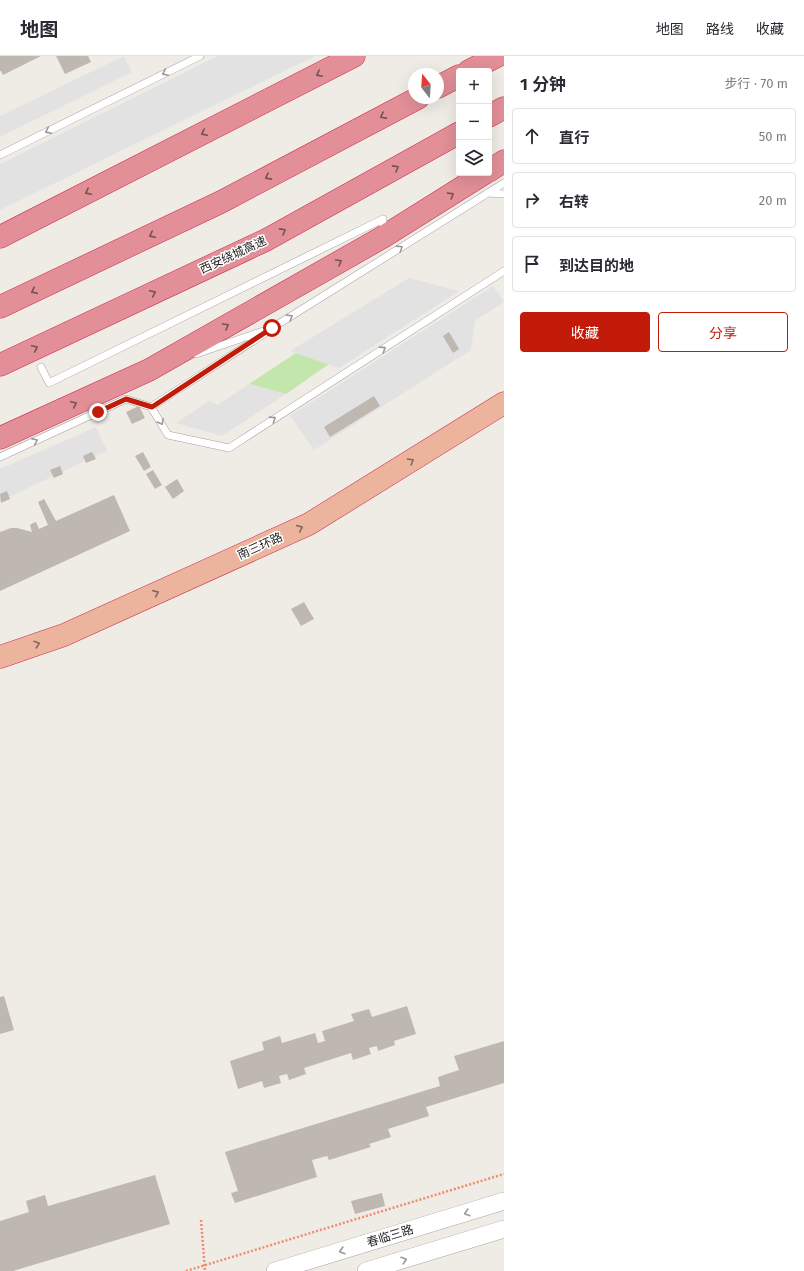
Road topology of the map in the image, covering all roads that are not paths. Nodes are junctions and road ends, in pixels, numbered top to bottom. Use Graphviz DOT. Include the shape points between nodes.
graph roads {
  1 [pos="200,56"];
  2 [pos="354,56"];
  3 [pos="497,56"];
  4 [pos="475,68"];
  5 [pos="456,78"];
  6 [pos="444,84"];
  7 [pos="408,103"];
  8 [pos="504,108"];
  9 [pos="492,114"];
  10 [pos="456,135"];
  11 [pos="0,155"];
  12 [pos="504,161"];
  13 [pos="492,169"];
  14 [pos="486,183"];
  15 [pos="504,183"];
  16 [pos="504,194"];
  17 [pos="0,237"];
  18 [pos="383,237"];
  19 [pos="504,270"];
  20 [pos="0,307"];
  21 [pos="272,328"];
  22 [pos="0,365"];
  23 [pos="41,367"];
  24 [pos="149,370"];
  25 [pos="504,403"];
  26 [pos="152,407"];
  27 [pos="0,438"];
  28 [pos="0,457"];
  29 [pos="0,657"];
  30 [pos="504,1201"];
  31 [pos="504,1229"];
  32 [pos="275,1271"];
  33 [pos="366,1271"];
  1 -- 11 [label="lane, one-way"];
  2 -- 17 [label="highway, one-way"];
  3 -- 4 [label="highway"];
  5 -- 6 [label="highway"];
  7 -- 20 [label="highway, one-way" via="221,202"];
  8 -- 9 [label="highway"];
  22 -- 10 [label="highway, 西安绕城高速, one-way" via="266,240"];
  12 -- 13 [label="highway"];
  14 -- 15 [label="lane"];
  14 -- 16 [label="lane"];
  18 -- 14 [label="highway, one-way"];
  21 -- 14 [label="lane, one-way"];
  18 -- 23 [label="lane" via="383,218 50,383"];
  24 -- 18 [label="highway, one-way"];
  26 -- 19 [label="lane, one-way" via="168,436 229,448"];
  21 -- 24 [label="lane"];
  21 -- 26 [label="lane"];
  27 -- 24 [label="highway, one-way"];
  29 -- 25 [label="highway, 南三环路, one-way" via="64,635 309,524"];
  28 -- 26 [label="lane, one-way" via="126,399"];
  30 -- 32 [label="street, 春临三路, one-way"];
  33 -- 31 [label="street, one-way"];
}
